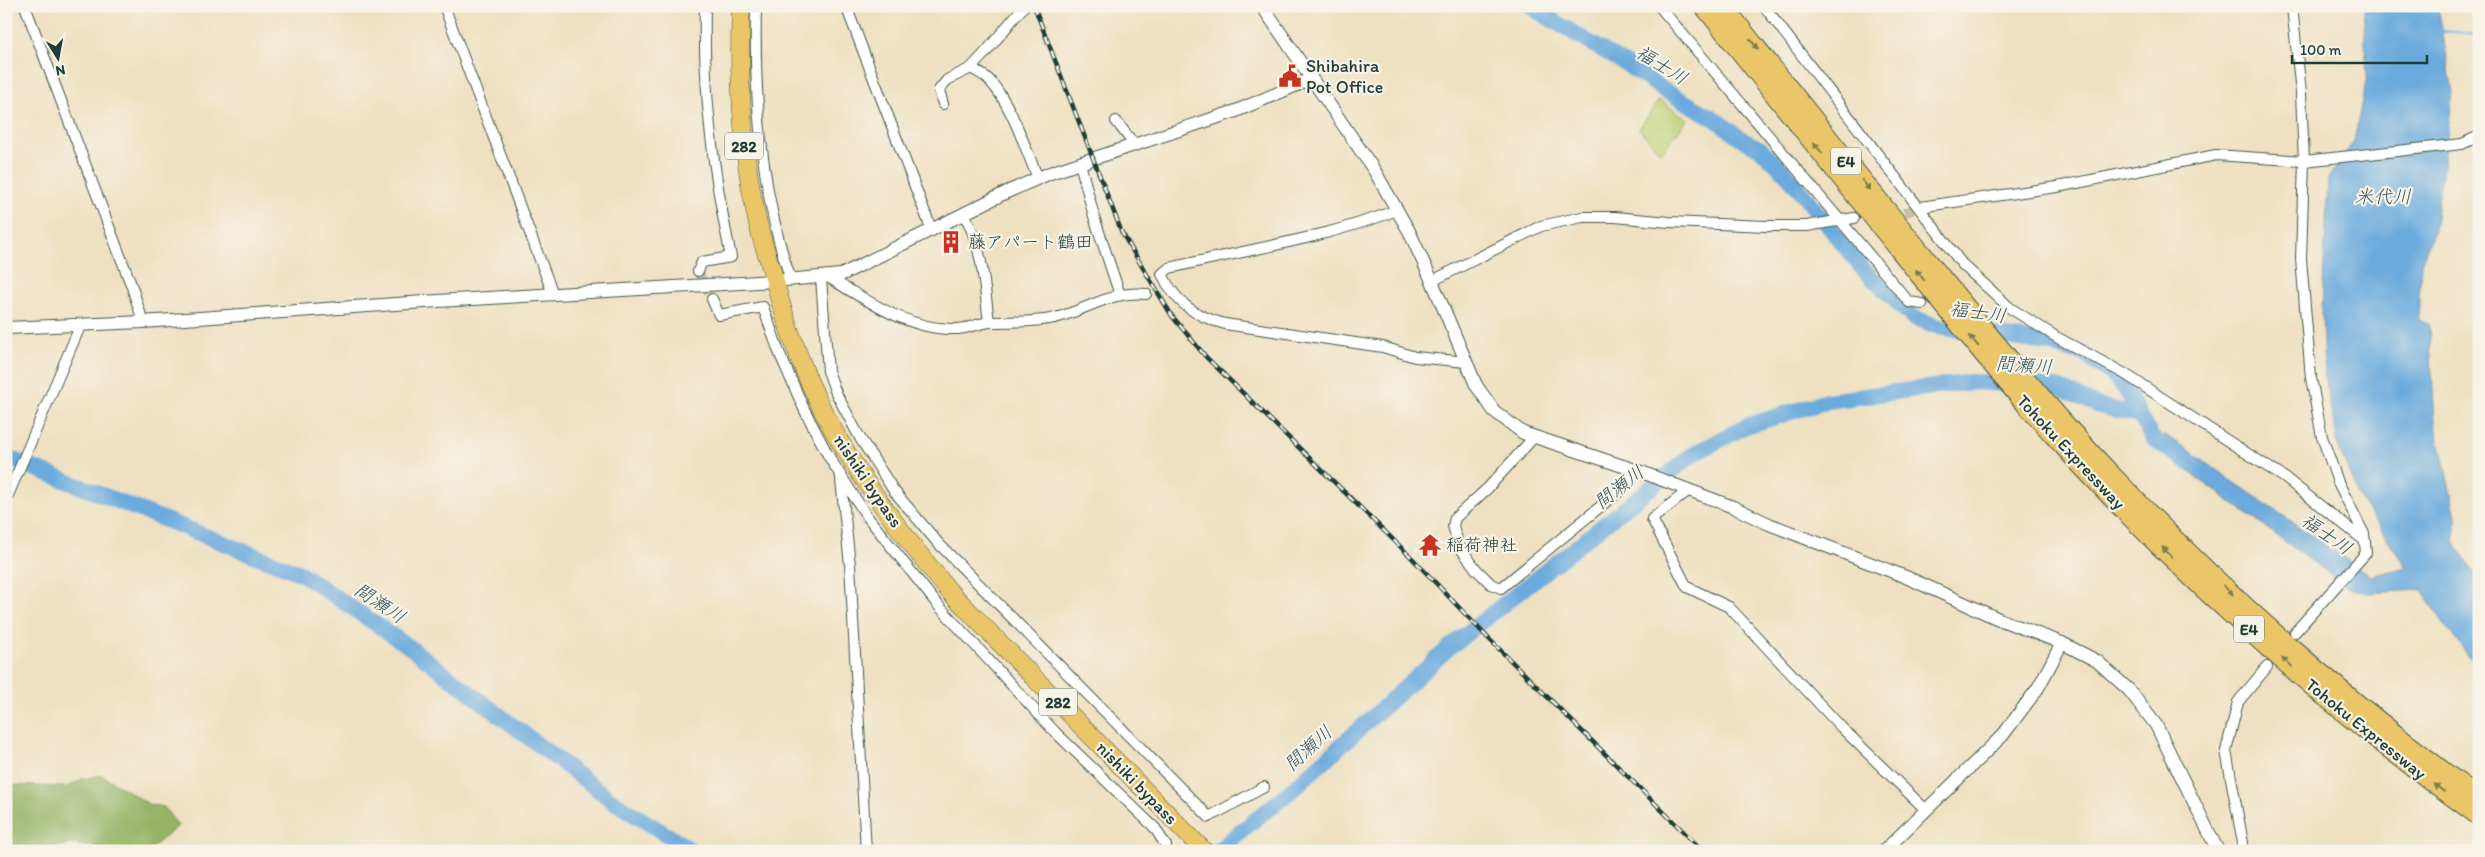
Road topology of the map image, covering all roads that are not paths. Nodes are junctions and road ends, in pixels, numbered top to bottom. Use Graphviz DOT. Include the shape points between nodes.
graph roads {
  1 [pos="25,6"];
  2 [pos="444,6"];
  3 [pos="705,6"];
  4 [pos="740,6"];
  5 [pos="756,6"];
  6 [pos="846,6"];
  7 [pos="1024,6"];
  8 [pos="1262,6"];
  9 [pos="1659,6"];
  10 [pos="1704,6"];
  11 [pos="1723,6"];
  12 [pos="1764,6"];
  13 [pos="2292,6"];
  14 [pos="971,68"];
  15 [pos="1311,79"];
  16 [pos="943,104"];
  17 [pos="1116,121"];
  18 [pos="2479,136"];
  19 [pos="1134,144"];
  20 [pos="2304,161"];
  21 [pos="1080,163"];
  22 [pos="1038,178"];
  23 [pos="1920,207"];
  24 [pos="1397,210"];
  25 [pos="964,214"];
  26 [pos="1854,218"];
  27 [pos="1840,222"];
  28 [pos="932,231"];
  29 [pos="698,271"];
  30 [pos="824,278"];
  31 [pos="783,280"];
  32 [pos="1432,281"];
  33 [pos="553,294"];
  34 [pos="1120,294"];
  35 [pos="1146,294"];
  36 [pos="712,299"];
  37 [pos="1922,304"];
  38 [pos="143,322"];
  39 [pos="989,322"];
  40 [pos="81,324"];
  41 [pos="6,328"];
  42 [pos="1466,362"];
  43 [pos="1534,437"];
  44 [pos="1641,472"];
  45 [pos="841,478"];
  46 [pos="1683,488"];
  47 [pos="8,497"];
  48 [pos="2364,541"];
  49 [pos="2295,632"];
  50 [pos="2062,643"];
  51 [pos="2267,667"];
  52 [pos="1264,786"];
  53 [pos="2479,798"];
  54 [pos="1926,810"];
  55 [pos="2479,816"];
  56 [pos="866,851"];
  57 [pos="1165,851"];
  58 [pos="1204,851"];
  59 [pos="1884,851"];
  60 [pos="2218,851"];
  61 [pos="2240,851"];
  1 -- 38 [label="street"];
  2 -- 33 [label="street"];
  3 -- 29 [label="street" via="705,91 709,138 731,257 702,262"];
  4 -- 31 [label="highway, nishiki bypass / 282" via="739,88 743,133 759,229"];
  5 -- 31 [label="street" via="756,88 760,132"];
  6 -- 28 [label="street"];
  7 -- 14 [label="street"];
  8 -- 15 [label="street"];
  9 -- 27 [label="street"];
  55 -- 10 [label="highway, Tohoku Expressway / E4, one-way" via="2385,746 2268,646 2188,573 2039,419"];
  11 -- 53 [label="highway, Tohoku Expressway / E4, one-way" via="1922,256 2122,487 2276,635 2364,709"];
  12 -- 23 [label="street"];
  13 -- 20 [label="street"];
  14 -- 16 [label="street" via="947,80 939,90"];
  14 -- 22 [label="street" via="989,79 1002,97"];
  15 -- 19 [label="street" via="1267,100"];
  15 -- 24 [label="street" via="1374,170"];
  17 -- 19 [label="street"];
  18 -- 20 [label="street" via="2462,144"];
  19 -- 21 [label="street"];
  20 -- 23 [label="street" via="2216,155 2057,187"];
  20 -- 48 [label="street" via="2301,259 2311,378 2322,437 2338,482 2364,534"];
  21 -- 22 [label="street"];
  21 -- 34 [label="street"];
  22 -- 25 [label="street"];
  23 -- 48 [label="street" via="1962,264 2010,308 2125,374 2285,478"];
  24 -- 32 [label="street"];
  24 -- 42 [label="street" via="1362,224 1292,243 1169,268 1162,274 1171,294 1204,319 1383,347 1415,357"];
  25 -- 28 [label="street"];
  25 -- 39 [label="street" via="980,255"];
  26 -- 27 [label="street"];
  27 -- 32 [label="street" via="1767,226 1582,217 1541,226"];
  27 -- 37 [label="street" via="1909,302"];
  28 -- 30 [label="street" via="840,275"];
  30 -- 31 [label="street"];
  30 -- 39 [label="street" via="875,306 924,326 958,329"];
  30 -- 52 [label="street" via="828,371 836,393 879,469 922,526 1209,817"];
  31 -- 33 [label="street"];
  31 -- 58 [label="highway, nishiki bypass / 282" via="800,362 825,414 870,488 919,556 950,592"];
  32 -- 42 [label="street"];
  33 -- 38 [label="street"];
  34 -- 35 [label="street"];
  34 -- 39 [label="street" via="1055,318"];
  36 -- 45 [label="street" via="719,315 763,307 791,382"];
  38 -- 40 [label="street"];
  40 -- 41 [label="street"];
  40 -- 47 [label="street"];
  42 -- 43 [label="street" via="1476,385 1494,412 1510,425"];
  43 -- 44 [label="street"];
  43 -- 44 [label="street" via="1488,488 1455,518 1453,526 1460,546 1476,568 1491,584 1501,588"];
  44 -- 46 [label="street"];
  45 -- 56 [label="street" via="850,565"];
  45 -- 57 [label="street" via="866,515 937,604 1054,730 1155,828 1166,846"];
  46 -- 50 [label="street"];
  46 -- 54 [label="street" via="1652,519 1687,587 1729,607 1840,727"];
  48 -- 49 [label="street" via="2366,554"];
  50 -- 54 [label="street" via="2038,688 2003,735"];
  50 -- 60 [label="street" via="2096,661 2116,677 2156,725"];
  51 -- 61 [label="street" via="2238,702 2226,751 2243,843"];
  54 -- 59 [label="street"];
}
